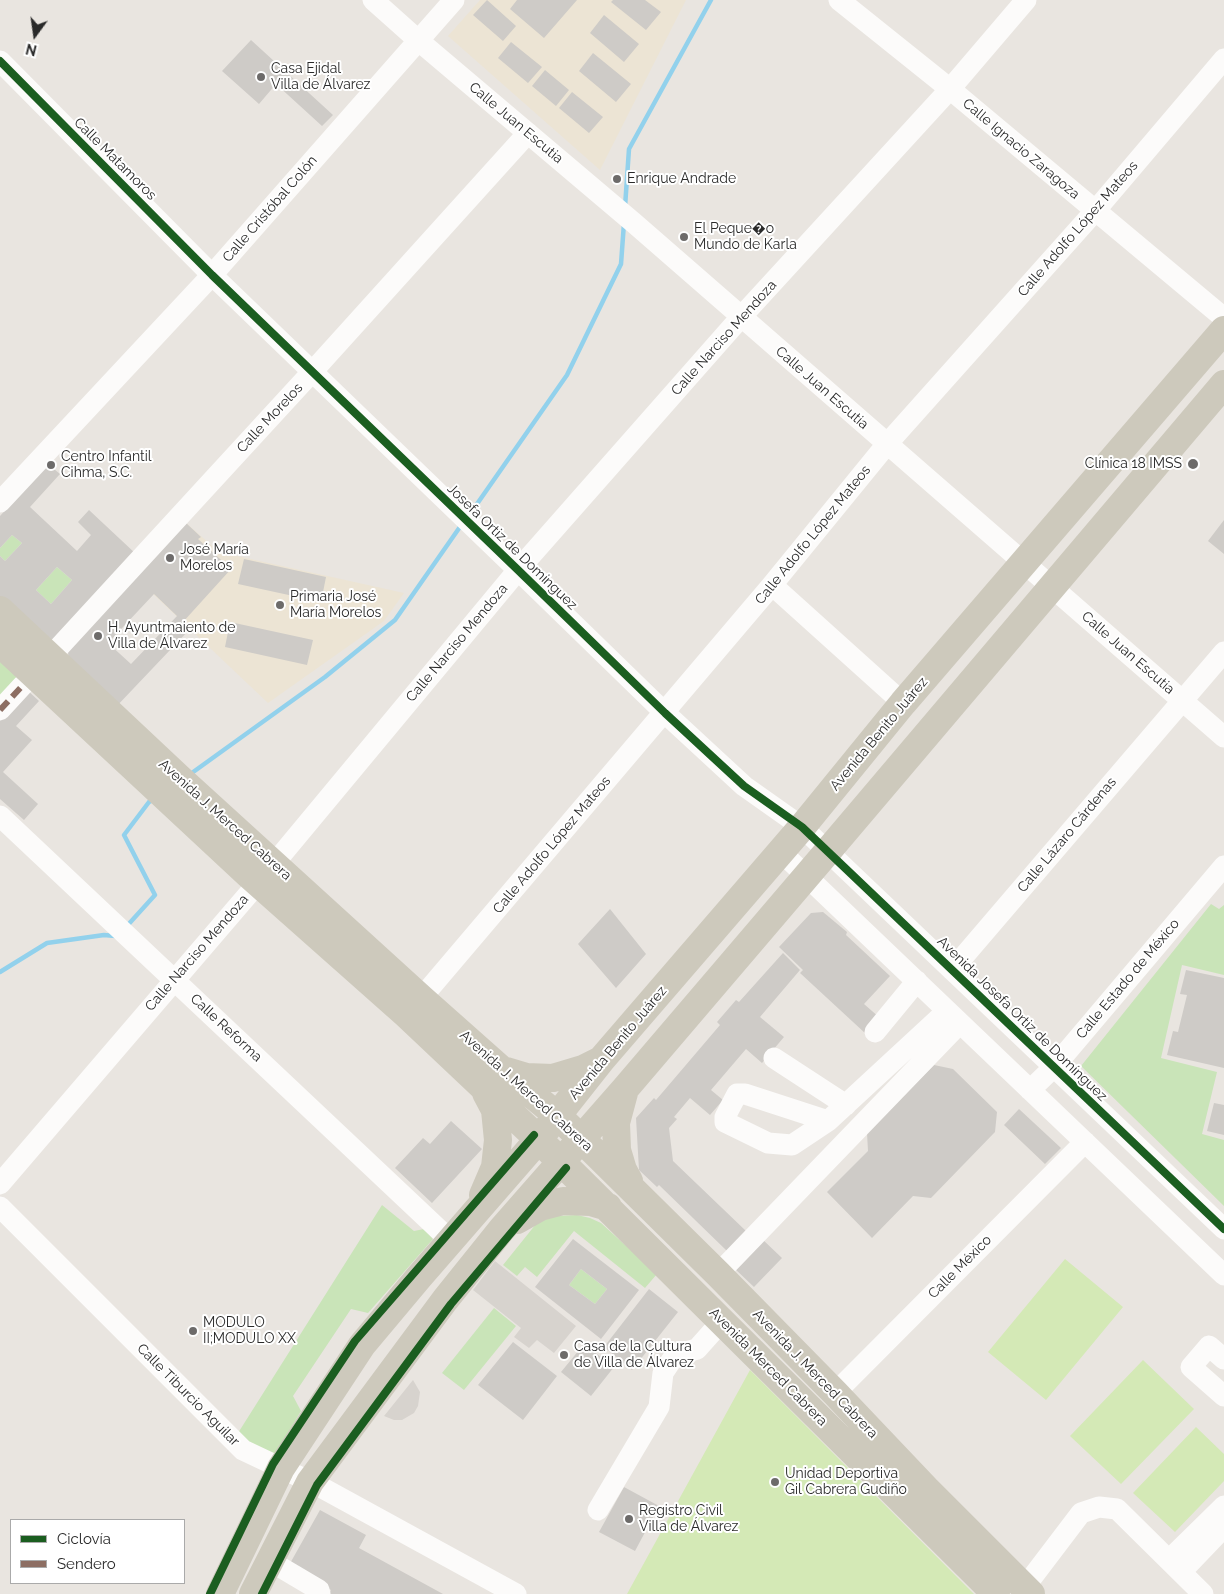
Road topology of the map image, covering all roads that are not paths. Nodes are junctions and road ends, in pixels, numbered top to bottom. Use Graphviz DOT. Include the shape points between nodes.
graph roads {
  1 [pos="373,0"];
  2 [pos="454,0"];
  3 [pos="839,0"];
  4 [pos="1026,0"];
  5 [pos="419,41"];
  6 [pos="1224,59"];
  7 [pos="0,61"];
  8 [pos="950,90"];
  9 [pos="528,133"];
  10 [pos="1096,211"];
  11 [pos="212,275"];
  12 [pos="741,317"];
  13 [pos="1224,318"];
  14 [pos="1224,330"];
  15 [pos="312,372"];
  16 [pos="1224,384"];
  17 [pos="887,444"];
  18 [pos="0,502"];
  19 [pos="1025,564"];
  20 [pos="518,570"];
  21 [pos="772,586"];
  22 [pos="1052,588"];
  23 [pos="0,610"];
  24 [pos="0,643"];
  25 [pos="1224,652"];
  26 [pos="50,657"];
  27 [pos="23,685"];
  28 [pos="1183,701"];
  29 [pos="903,704"];
  30 [pos="0,710"];
  31 [pos="665,714"];
  32 [pos="1224,737"];
  33 [pos="171,787"];
  34 [pos="0,816"];
  35 [pos="802,827"];
  36 [pos="780,851"];
  37 [pos="828,852"];
  38 [pos="1224,866"];
  39 [pos="265,873"];
  40 [pos="806,876"];
  41 [pos="952,970"];
  42 [pos="174,980"];
  43 [pos="916,981"];
  44 [pos="414,1007"];
  45 [pos="954,1017"];
  46 [pos="875,1032"];
  47 [pos="774,1058"];
  48 [pos="602,1059"];
  49 [pos="1054,1067"];
  50 [pos="493,1079"];
  51 [pos="624,1090"];
  52 [pos="1030,1090"];
  53 [pos="846,1105"];
  54 [pos="558,1116"];
  55 [pos="828,1122"];
  56 [pos="581,1139"];
  57 [pos="538,1140"];
  58 [pos="1085,1142"];
  59 [pos="560,1162"];
  60 [pos="0,1184"];
  61 [pos="634,1189"];
  62 [pos="0,1206"];
  63 [pos="608,1207"];
  64 [pos="477,1211"];
  65 [pos="502,1229"];
  66 [pos="1224,1230"];
  67 [pos="451,1240"];
  68 [pos="718,1274"];
  69 [pos="1224,1275"];
  70 [pos="722,1321"];
  71 [pos="1224,1359"];
  72 [pos="835,1393"];
  73 [pos="1224,1396"];
  74 [pos="281,1468"];
  75 [pos="310,1482"];
  76 [pos="907,1488"];
  77 [pos="1224,1506"];
  78 [pos="598,1510"];
  79 [pos="1224,1527"];
  80 [pos="270,1561"];
  81 [pos="1175,1566"];
  82 [pos="492,1588"];
  83 [pos="1028,1591"];
  84 [pos="220,1594"];
  85 [pos="254,1594"];
  86 [pos="320,1594"];
  87 [pos="516,1594"];
  88 [pos="996,1594"];
  89 [pos="1203,1594"];
  1 -- 5 [label="street, Calle Juan Escutia"];
  2 -- 5 [label="street, Calle Cristóbal Colón"];
  3 -- 8 [label="street, Calle Ignacio Zaragoza"];
  4 -- 8 [label="street, Calle Narciso Mendoza"];
  5 -- 9 [label="street, Calle Juan Escutia"];
  5 -- 11 [label="street, Calle Cristóbal Colón"];
  6 -- 10 [label="street, Calle Adolfo López Mateos"];
  7 -- 11 [label="street, Calle Matamoros"];
  8 -- 10 [label="street, Calle Ignacio Zaragoza"];
  8 -- 12 [label="street, Calle Narciso Mendoza"];
  9 -- 12 [label="street, Calle Juan Escutia"];
  9 -- 15 [label="street, Calle Morelos"];
  10 -- 13 [label="street, Calle Ignacio Zaragoza"];
  10 -- 17 [label="street, Calle Adolfo López Mateos"];
  11 -- 15 [label="street, Josefa Ortiz de Domínguez"];
  11 -- 18 [label="street, Calle Cristóbal Colón"];
  12 -- 17 [label="street, Calle Juan Escutia"];
  12 -- 20 [label="street, Calle Narciso Mendoza"];
  14 -- 19 [label="main road, Avenida Benito Juárez"];
  15 -- 20 [label="street, Josefa Ortiz de Domínguez"];
  15 -- 26 [label="street, Calle Morelos"];
  16 -- 22 [label="main road"];
  17 -- 19 [label="street, Calle Juan Escutia"];
  17 -- 21 [label="street, Calle Adolfo López Mateos"];
  19 -- 22 [label="street, Calle Juan Escutia"];
  19 -- 29 [label="main road, Avenida Benito Juárez"];
  20 -- 31 [label="street, Josefa Ortiz de Domínguez"];
  20 -- 39 [label="street, Calle Narciso Mendoza"];
  21 -- 29 [label="street"];
  21 -- 31 [label="street, Calle Adolfo López Mateos"];
  22 -- 28 [label="street, Calle Juan Escutia"];
  22 -- 37 [label="main road"];
  23 -- 26 [label="main road, Avenida J. Merced Cabrera"];
  24 -- 33 [label="main road, Avenida J. Merced Cabrera"];
  25 -- 28 [label="street, Calle Lázaro Cárdenas"];
  26 -- 33 [label="main road, Avenida J. Merced Cabrera"];
  27 -- 30 [label="street"];
  28 -- 32 [label="street, Calle Juan Escutia"];
  28 -- 41 [label="street, Calle Lázaro Cárdenas"];
  29 -- 35 [label="main road, Avenida Benito Juárez"];
  31 -- 35 [label="street, Josefa Ortiz de Domínguez" via="744,786"];
  31 -- 44 [label="street, Calle Adolfo López Mateos"];
  33 -- 39 [label="main road, Avenida J. Merced Cabrera"];
  34 -- 42 [label="street, Calle Reforma"];
  35 -- 36 [label="main road, Avenida Benito Juárez"];
  35 -- 37 [label="street, Avenida Josefa Ortiz de Domínguez"];
  36 -- 40 [label="street"];
  36 -- 48 [label="main road, Avenida Benito Juárez"];
  37 -- 40 [label="main road"];
  37 -- 41 [label="street, Avenida Josefa Ortiz de Domínguez"];
  38 -- 49 [label="street, Calle Estado de México"];
  39 -- 42 [label="street, Calle Narciso Mendoza"];
  39 -- 44 [label="main road, Avenida J. Merced Cabrera"];
  40 -- 43 [label="street"];
  40 -- 51 [label="main road"];
  41 -- 49 [label="street, Avenida Josefa Ortiz de Domínguez"];
  42 -- 60 [label="street, Calle Narciso Mendoza"];
  42 -- 67 [label="street, Calle Reforma"];
  43 -- 45 [label="street"];
  43 -- 46 [label="street"];
  44 -- 50 [label="main road, Avenida J. Merced Cabrera"];
  45 -- 52 [label="street"];
  45 -- 53 [label="street"];
  45 -- 68 [label="street"];
  47 -- 53 [label="street"];
  48 -- 50 [label="main road" via="554,1078"];
  48 -- 54 [label="main road, Avenida Benito Juárez"];
  49 -- 52 [label="street, Calle Estado de México"];
  49 -- 66 [label="street, Avenida Josefa Ortiz de Domínguez"];
  50 -- 54 [label="main road, Avenida J. Merced Cabrera"];
  50 -- 57 [label="main road, Avenida J. Merced Cabrera"];
  50 -- 64 [label="main road" via="498,1140 495,1167"];
  51 -- 56 [label="main road"];
  51 -- 61 [label="main road" via="616,1123 617,1150"];
  52 -- 58 [label="street"];
  53 -- 55 [label="street"];
  54 -- 56 [label="main road, Avenida J. Merced Cabrera"];
  54 -- 57 [label="main road, Avenida Benito Juárez"];
  56 -- 59 [label="main road"];
  56 -- 61 [label="main road, Avenida J. Merced Cabrera"];
  57 -- 59 [label="main road, Avenida Merced Cabrera"];
  57 -- 64 [label="main road, Avenida Benito Juárez"];
  58 -- 69 [label="street"];
  58 -- 72 [label="street, Calle México"];
  59 -- 63 [label="main road, Avenida Merced Cabrera"];
  59 -- 65 [label="main road"];
  61 -- 68 [label="main road, Avenida J. Merced Cabrera"];
  62 -- 74 [label="street, Calle Tiburcio Aguilar" via="243,1450"];
  63 -- 65 [label="main road" via="591,1202 564,1201 540,1207"];
  63 -- 70 [label="main road, Avenida Merced Cabrera"];
  64 -- 67 [label="main road, Avenida Benito Juárez"];
  65 -- 75 [label="main road"];
  67 -- 74 [label="main road, Avenida Benito Juárez" via="362,1345"];
  68 -- 72 [label="main road, Avenida J. Merced Cabrera"];
  70 -- 76 [label="main road, Avenida Merced Cabrera"];
  70 -- 78 [label="street" via="698,1348 675,1355 663,1373 659,1407"];
  71 -- 73 [label="street" via="1209,1346 1191,1367"];
  72 -- 76 [label="main road, Avenida J. Merced Cabrera"];
  74 -- 75 [label="street, Calle Tiburcio Aguilar"];
  74 -- 84 [label="main road, Avenida Benito Juárez"];
  75 -- 80 [label="main road"];
  75 -- 82 [label="street, Calle Tiburcio Aguilar"];
  76 -- 83 [label="main road, Avenida J. Merced Cabrera"];
  76 -- 88 [label="main road, Avenida Merced Cabrera"];
  77 -- 81 [label="street"];
  79 -- 81 [label="street"];
  80 -- 85 [label="main road"];
  80 -- 86 [label="street" via="319,1590"];
  81 -- 83 [label="street" via="1117,1509 1099,1507 1082,1513"];
  81 -- 89 [label="street"];
  82 -- 87 [label="street, Calle Tiburcio Aguilar"];
}
